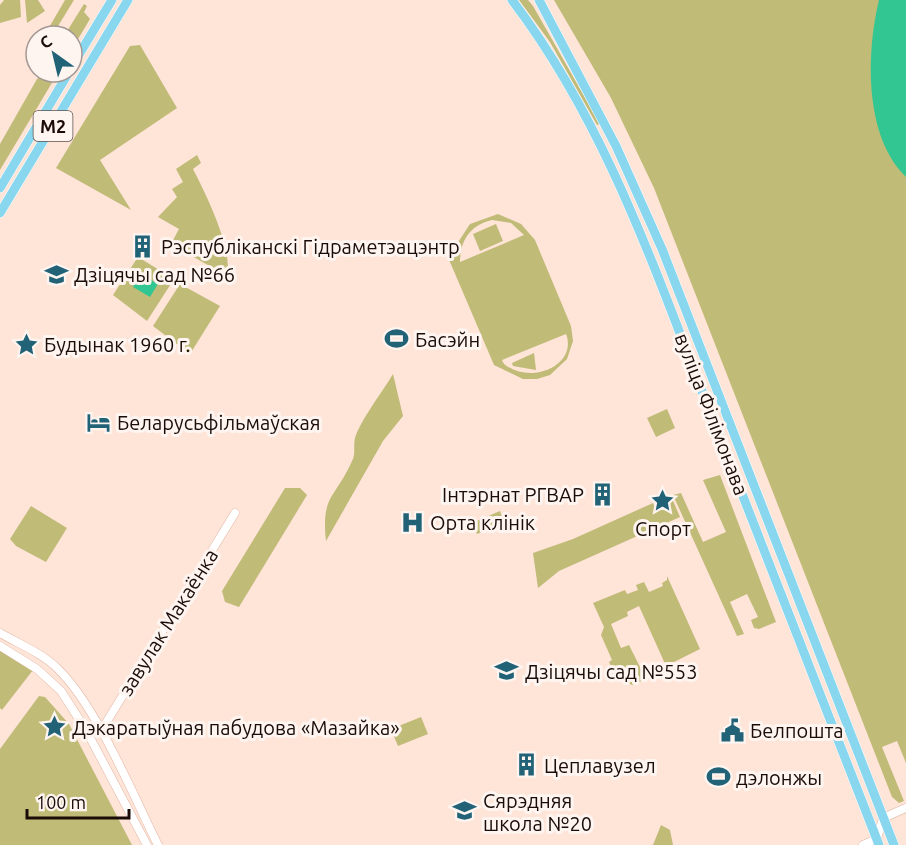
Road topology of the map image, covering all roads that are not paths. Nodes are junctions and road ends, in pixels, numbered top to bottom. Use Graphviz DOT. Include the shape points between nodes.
graph roads {
  1 [pos="112,0"];
  2 [pos="128,0"];
  3 [pos="512,0"];
  4 [pos="539,0"];
  5 [pos="84,46"];
  6 [pos="62,84"];
  7 [pos="616,146"];
  8 [pos="604,151"];
  9 [pos="0,188"];
  10 [pos="0,213"];
  11 [pos="737,442"];
  12 [pos="724,447"];
  13 [pos="235,513"];
  14 [pos="768,522"];
  15 [pos="756,527"];
  16 [pos="0,633"];
  17 [pos="0,646"];
  18 [pos="52,664"];
  19 [pos="825,669"];
  20 [pos="812,674"];
  21 [pos="45,675"];
  22 [pos="99,730"];
  23 [pos="906,808"];
  24 [pos="883,818"];
  25 [pos="878,842"];
  26 [pos="147,845"];
  27 [pos="158,845"];
  28 [pos="863,845"];
  29 [pos="894,845"];
  1 -- 5 [label="main road"];
  2 -- 10 [label="main road, М2"];
  3 -- 8 [label="main road, вуліца Філімонава" via="556,61"];
  4 -- 7 [label="main road, вуліца Філімонава"];
  6 -- 9 [label="main road, М2"];
  7 -- 8 [label="main road"];
  7 -- 11 [label="main road, вуліца Філімонава" via="662,249"];
  8 -- 12 [label="main road, вуліца Філімонава" via="650,255"];
  11 -- 12 [label="main road"];
  11 -- 14 [label="main road, вуліца Філімонава"];
  12 -- 15 [label="main road, вуліца Філімонава"];
  13 -- 22 [label="street, завулак Макаёнка"];
  14 -- 15 [label="main road"];
  14 -- 19 [label="main road, вуліца Філімонава"];
  15 -- 20 [label="main road, вуліца Філімонава"];
  16 -- 18 [label="street"];
  17 -- 21 [label="street"];
  18 -- 21 [label="street"];
  18 -- 22 [label="street" via="68,681"];
  19 -- 20 [label="main road"];
  19 -- 24 [label="main road, вуліца Філімонава"];
  20 -- 25 [label="main road, вуліца Філімонава"];
  21 -- 26 [label="street" via="61,691 86,730"];
  22 -- 27 [label="street"];
  23 -- 24 [label="street"];
  24 -- 25 [label="street"];
  24 -- 29 [label="main road, вуліца Філімонава"];
  25 -- 28 [label="street"];
}
